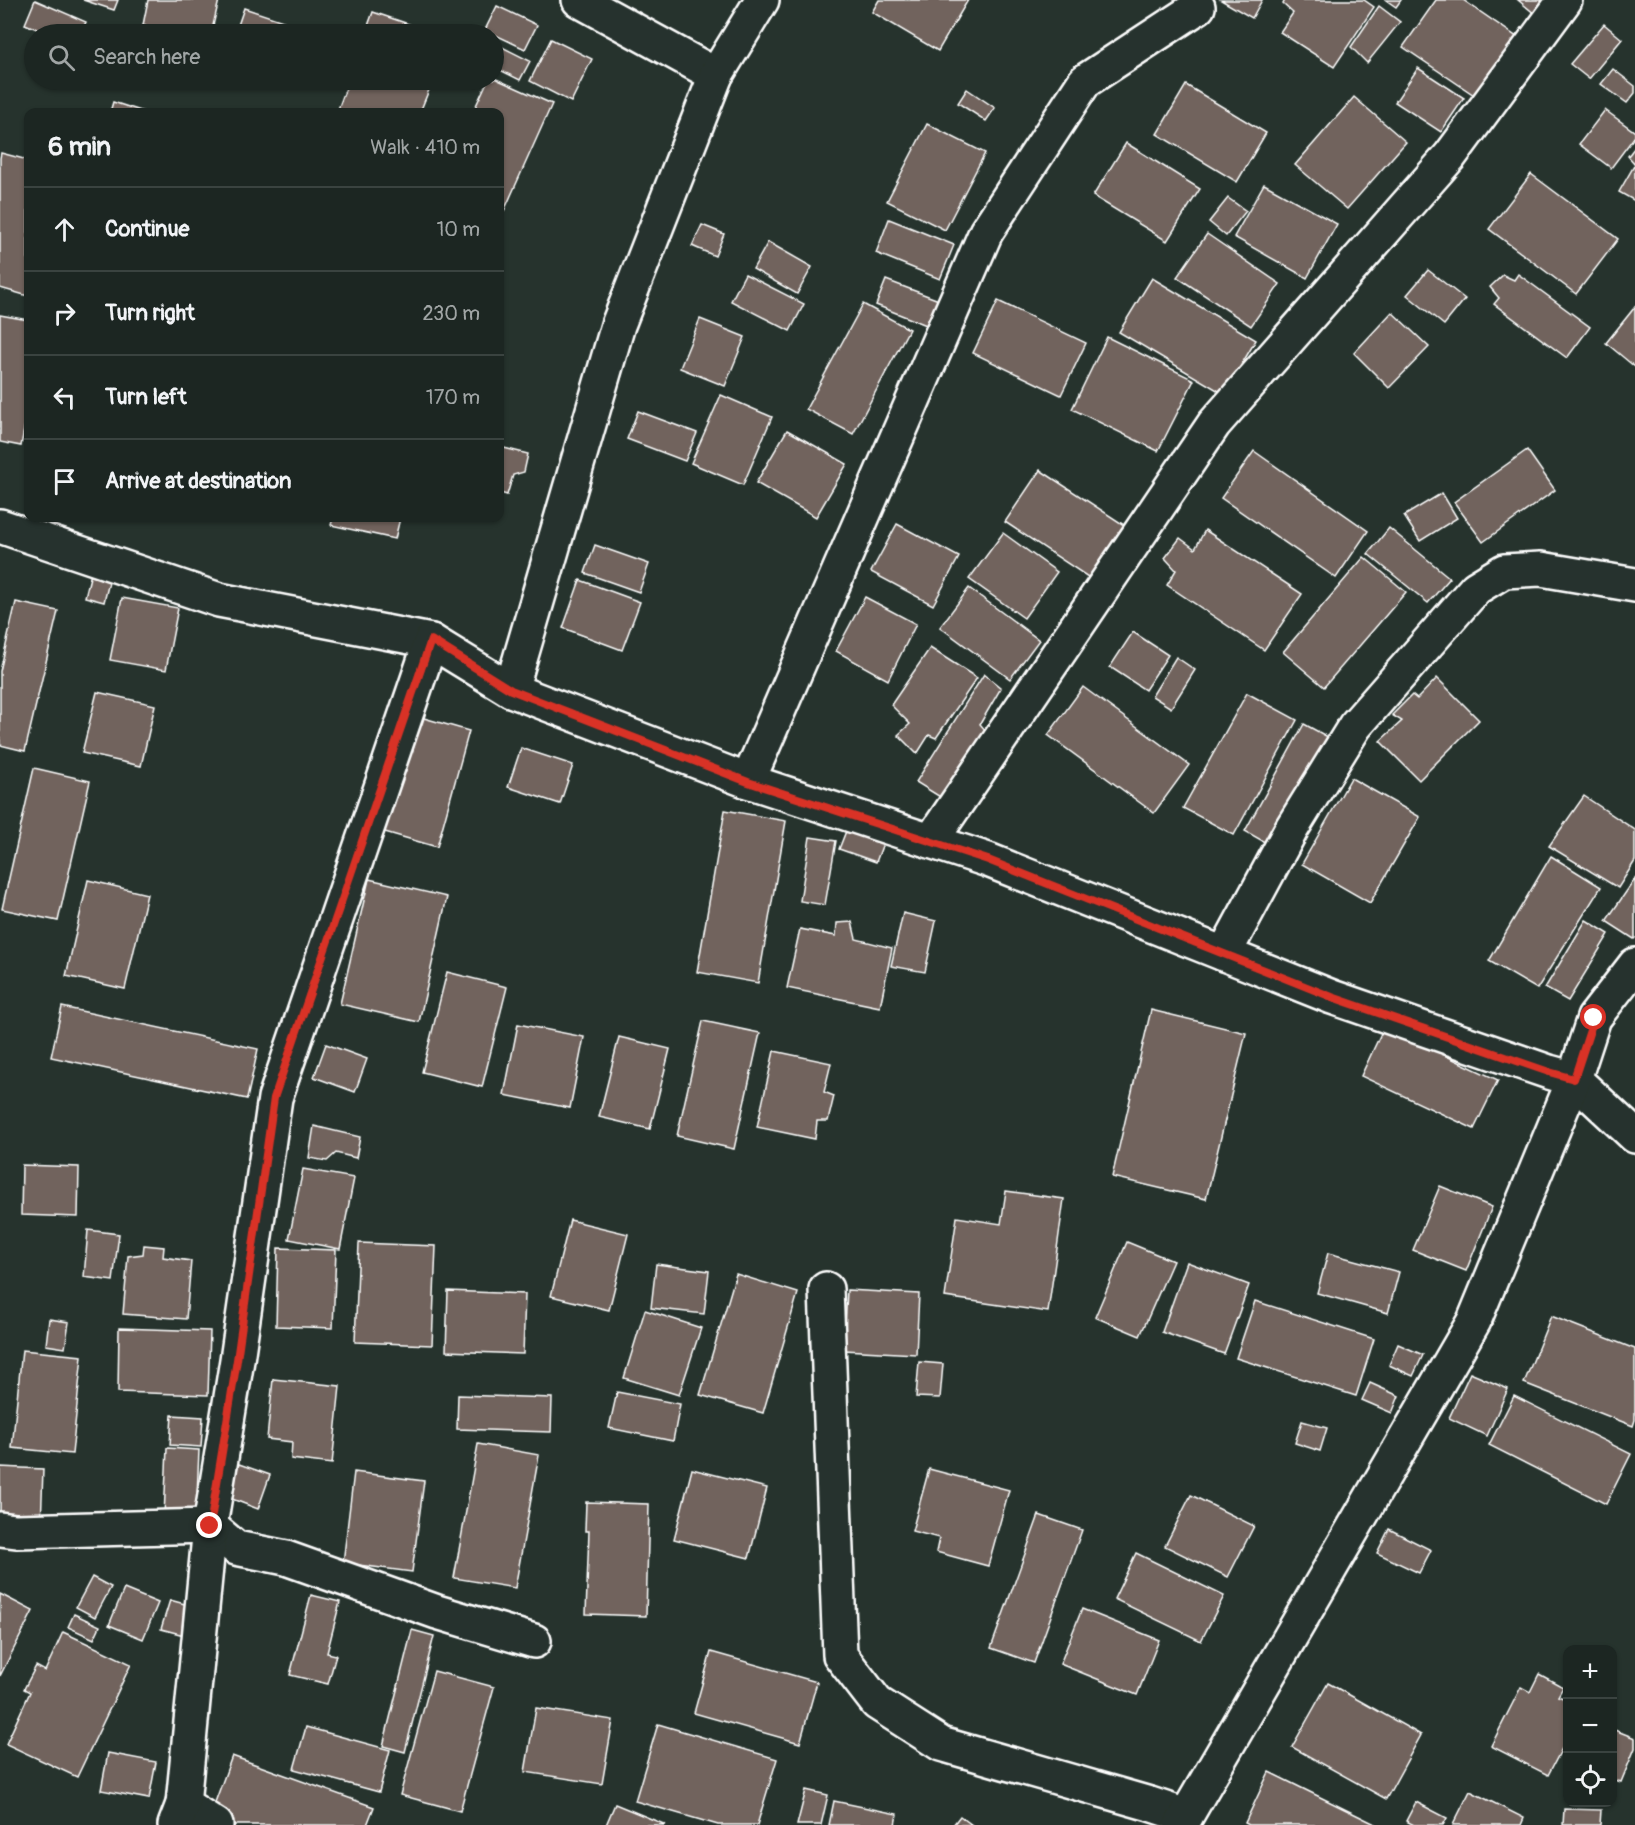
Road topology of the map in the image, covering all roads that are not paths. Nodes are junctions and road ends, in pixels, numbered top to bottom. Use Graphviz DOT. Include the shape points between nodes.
graph roads {
  1 [pos="579,0"];
  2 [pos="762,0"];
  3 [pos="1565,0"];
  4 [pos="1198,7"];
  5 [pos="716,75"];
  6 [pos="0,526"];
  7 [pos="1635,585"];
  8 [pos="431,640"];
  9 [pos="511,690"];
  10 [pos="748,782"];
  11 [pos="931,841"];
  12 [pos="1224,954"];
  13 [pos="1635,965"];
  14 [pos="1574,1079"];
  15 [pos="1635,1136"];
  16 [pos="826,1289"];
  17 [pos="210,1526"];
  18 [pos="0,1529"];
  19 [pos="534,1641"];
  20 [pos="179,1814"];
  21 [pos="1184,1821"];
  22 [pos="216,1825"];
  1 -- 5 [label="street"];
  2 -- 5 [label="street"];
  3 -- 11 [label="street" via="1450,156 1214,424"];
  4 -- 10 [label="street" via="1085,81 986,232"];
  5 -- 9 [label="street" via="618,325"];
  6 -- 8 [label="street" via="219,600"];
  7 -- 12 [label="street" via="1541,569 1504,571 1476,588 1355,726 1292,828"];
  8 -- 9 [label="street"];
  8 -- 17 [label="street" via="274,1098"];
  9 -- 10 [label="street"];
  10 -- 11 [label="street"];
  11 -- 12 [label="street"];
  12 -- 14 [label="street" via="1332,997"];
  13 -- 14 [label="street" via="1594,1018"];
  14 -- 15 [label="street"];
  14 -- 21 [label="street" via="1474,1321"];
  16 -- 21 [label="street" via="840,1655 877,1703 941,1744 1150,1804"];
  17 -- 18 [label="street"];
  17 -- 19 [label="street" via="236,1548 286,1558 437,1612"];
  17 -- 20 [label="street"];
  20 -- 22 [label="street"];
}
